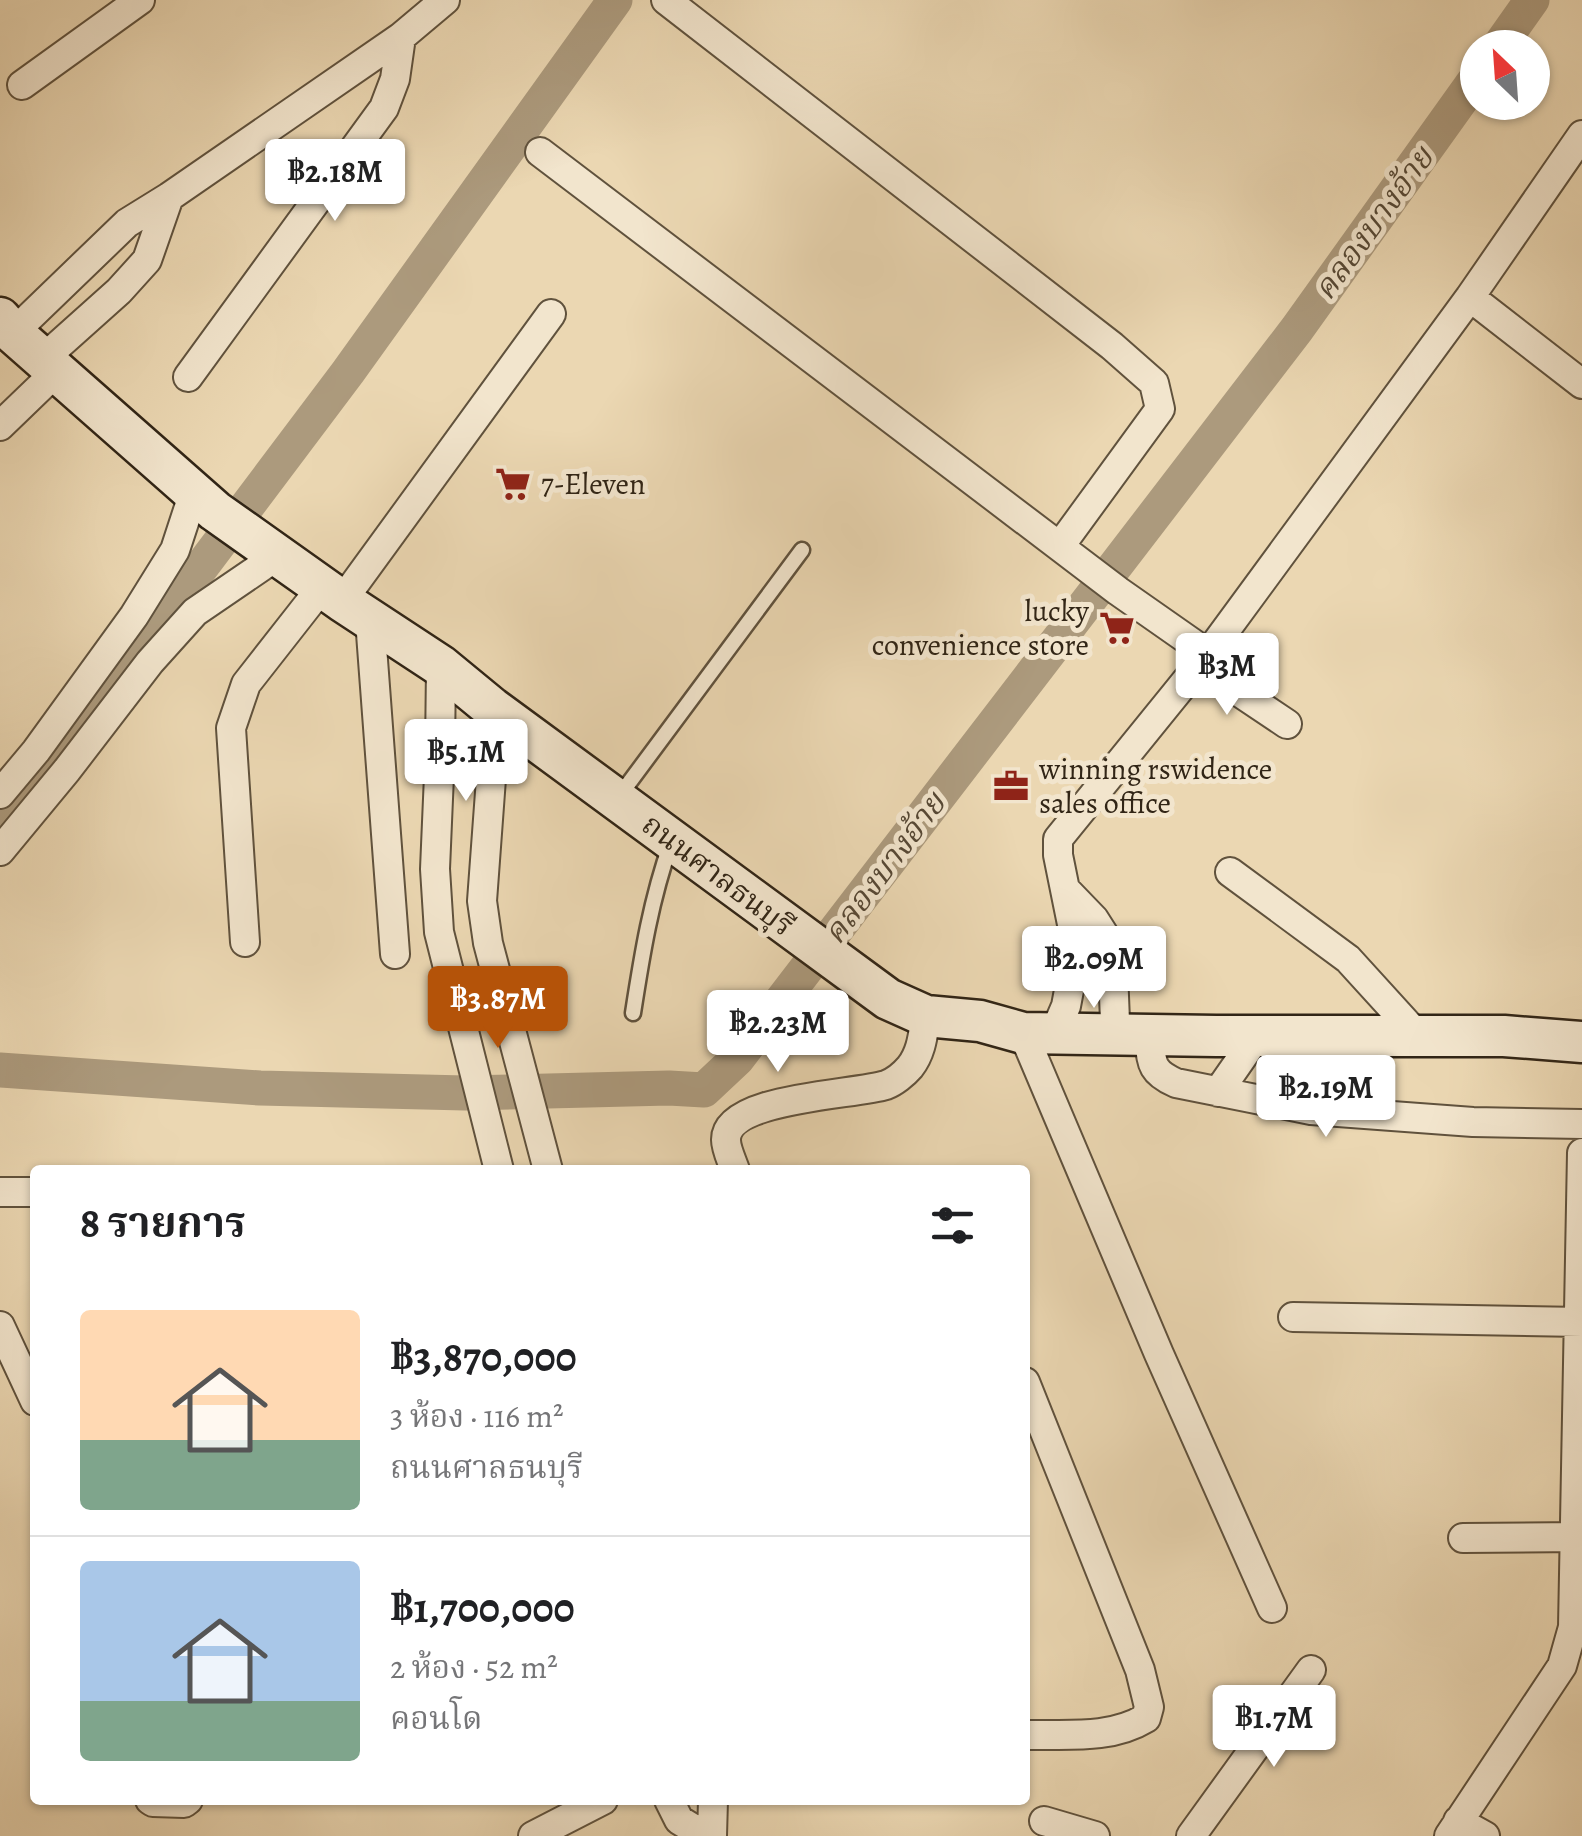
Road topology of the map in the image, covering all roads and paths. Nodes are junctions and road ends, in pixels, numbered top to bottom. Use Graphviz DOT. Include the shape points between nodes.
graph roads {
  1 [pos="140,0"];
  2 [pos="445,0"];
  3 [pos="666,0"];
  4 [pos="400,37"];
  5 [pos="22,85"];
  6 [pos="1581,140"];
  7 [pos="540,152"];
  8 [pos="170,197"];
  9 [pos="1470,297"];
  10 [pos="551,314"];
  11 [pos="6,326"];
  12 [pos="50,365"];
  13 [pos="188,376"];
  14 [pos="1582,384"];
  15 [pos="0,426"];
  16 [pos="204,501"];
  17 [pos="263,546"];
  18 [pos="1060,546"];
  19 [pos="802,550"];
  20 [pos="345,603"];
  21 [pos="1203,659"];
  22 [pos="441,666"];
  23 [pos="492,708"];
  24 [pos="1287,724"];
  25 [pos="0,794"];
  26 [pos="616,800"];
  27 [pos="673,839"];
  28 [pos="0,851"];
  29 [pos="1230,872"];
  30 [pos="1066,890"];
  31 [pos="438,901"];
  32 [pos="482,901"];
  33 [pos="1075,939"];
  34 [pos="1108,941"];
  35 [pos="244,942"];
  36 [pos="395,954"];
  37 [pos="1073,970"];
  38 [pos="1113,971"];
  39 [pos="633,1013"];
  40 [pos="926,1016"];
  41 [pos="1038,1033"];
  42 [pos="1131,1035"];
  43 [pos="1257,1036"];
  44 [pos="1419,1036"];
  45 [pos="1582,1042"];
  46 [pos="1218,1092"];
  47 [pos="1582,1124"];
  48 [pos="1582,1153"];
  49 [pos="499,1165"];
  50 [pos="547,1165"];
  51 [pos="732,1165"];
  52 [pos="0,1192"];
  53 [pos="30,1192"];
  54 [pos="1293,1317"];
  55 [pos="1580,1322"];
  56 [pos="0,1326"];
  57 [pos="30,1389"];
  58 [pos="1030,1395"];
  59 [pos="1578,1537"];
  60 [pos="1463,1538"];
  61 [pos="1272,1608"];
  62 [pos="1311,1670"];
  63 [pos="1030,1735"];
  64 [pos="594,1805"];
  65 [pos="672,1805"];
  66 [pos="712,1805"];
  67 [pos="1044,1820"];
  68 [pos="1454,1829"];
  69 [pos="533,1836"];
  70 [pos="708,1836"];
  71 [pos="1095,1836"];
  72 [pos="1191,1836"];
  73 [pos="1485,1836"];
  1 -- 5 [label="street"];
  2 -- 4 [label="street"];
  3 -- 18 [label="street" via="1154,383 1160,409"];
  4 -- 8 [label="street"];
  4 -- 13 [label="street" via="384,108"];
  6 -- 9 [label="street"];
  7 -- 18 [label="street"];
  8 -- 11 [label="street" via="128,223"];
  8 -- 12 [label="street" via="146,260"];
  9 -- 14 [label="street"];
  9 -- 21 [label="street"];
  10 -- 20 [label="street"];
  11 -- 12 [label="street, ถนนศาลธนบุรี"];
  12 -- 15 [label="street"];
  12 -- 16 [label="street, ถนนศาลธนบุรี"];
  16 -- 17 [label="street, ถนนศาลธนบุรี"];
  16 -- 25 [label="street" via="134,616"];
  17 -- 20 [label="street, ถนนศาลธนบุรี"];
  17 -- 28 [label="street" via="150,662"];
  18 -- 21 [label="street"];
  19 -- 26 [label="lane"];
  20 -- 22 [label="street, ถนนศาลธนบุรี"];
  20 -- 35 [label="street" via="246,684 230,728"];
  20 -- 36 [label="street"];
  21 -- 24 [label="street"];
  21 -- 30 [label="street" via="1058,839"];
  22 -- 23 [label="street, ถนนศาลธนบุรี"];
  22 -- 31 [label="street"];
  23 -- 26 [label="street, ถนนศาลธนบุรี"];
  23 -- 32 [label="street"];
  26 -- 27 [label="street, ถนนศาลธนบุรี"];
  27 -- 39 [label="lane" via="651,909"];
  27 -- 40 [label="street, ถนนศาลธนบุรี" via="888,999"];
  29 -- 44 [label="street" via="1348,960"];
  30 -- 33 [label="street"];
  30 -- 34 [label="street"];
  31 -- 32 [label="street"];
  31 -- 49 [label="street" via="438,932"];
  32 -- 50 [label="street"];
  37 -- 41 [label="street" via="1066,1006"];
  38 -- 42 [label="street" via="1115,1021"];
  40 -- 41 [label="street, ถนนศาลธนบุรี"];
  40 -- 51 [label="street" via="918,1054 889,1084 745,1114 725,1140"];
  41 -- 42 [label="street, ถนนศาลธนบุรี"];
  41 -- 61 [label="street" via="1158,1354"];
  42 -- 43 [label="street, ถนนศาลธนบุรี"];
  42 -- 46 [label="street" via="1160,1076"];
  43 -- 44 [label="street, ถนนศาลธนบุรี"];
  43 -- 46 [label="street"];
  44 -- 45 [label="street, ถนนศาลธนบุรี"];
  46 -- 47 [label="street" via="1311,1110"];
  48 -- 55 [label="street"];
  52 -- 53 [label="street"];
  54 -- 55 [label="street"];
  55 -- 59 [label="street"];
  56 -- 57 [label="street"];
  58 -- 63 [label="street" via="1149,1707 1146,1718 1128,1729"];
  59 -- 60 [label="street"];
  59 -- 68 [label="street" via="1573,1627 1562,1666"];
  62 -- 72 [label="street"];
  64 -- 69 [label="street"];
  65 -- 70 [label="street" via="679,1820"];
  66 -- 70 [label="street"];
  67 -- 71 [label="street"];
  68 -- 73 [label="street"];
}
